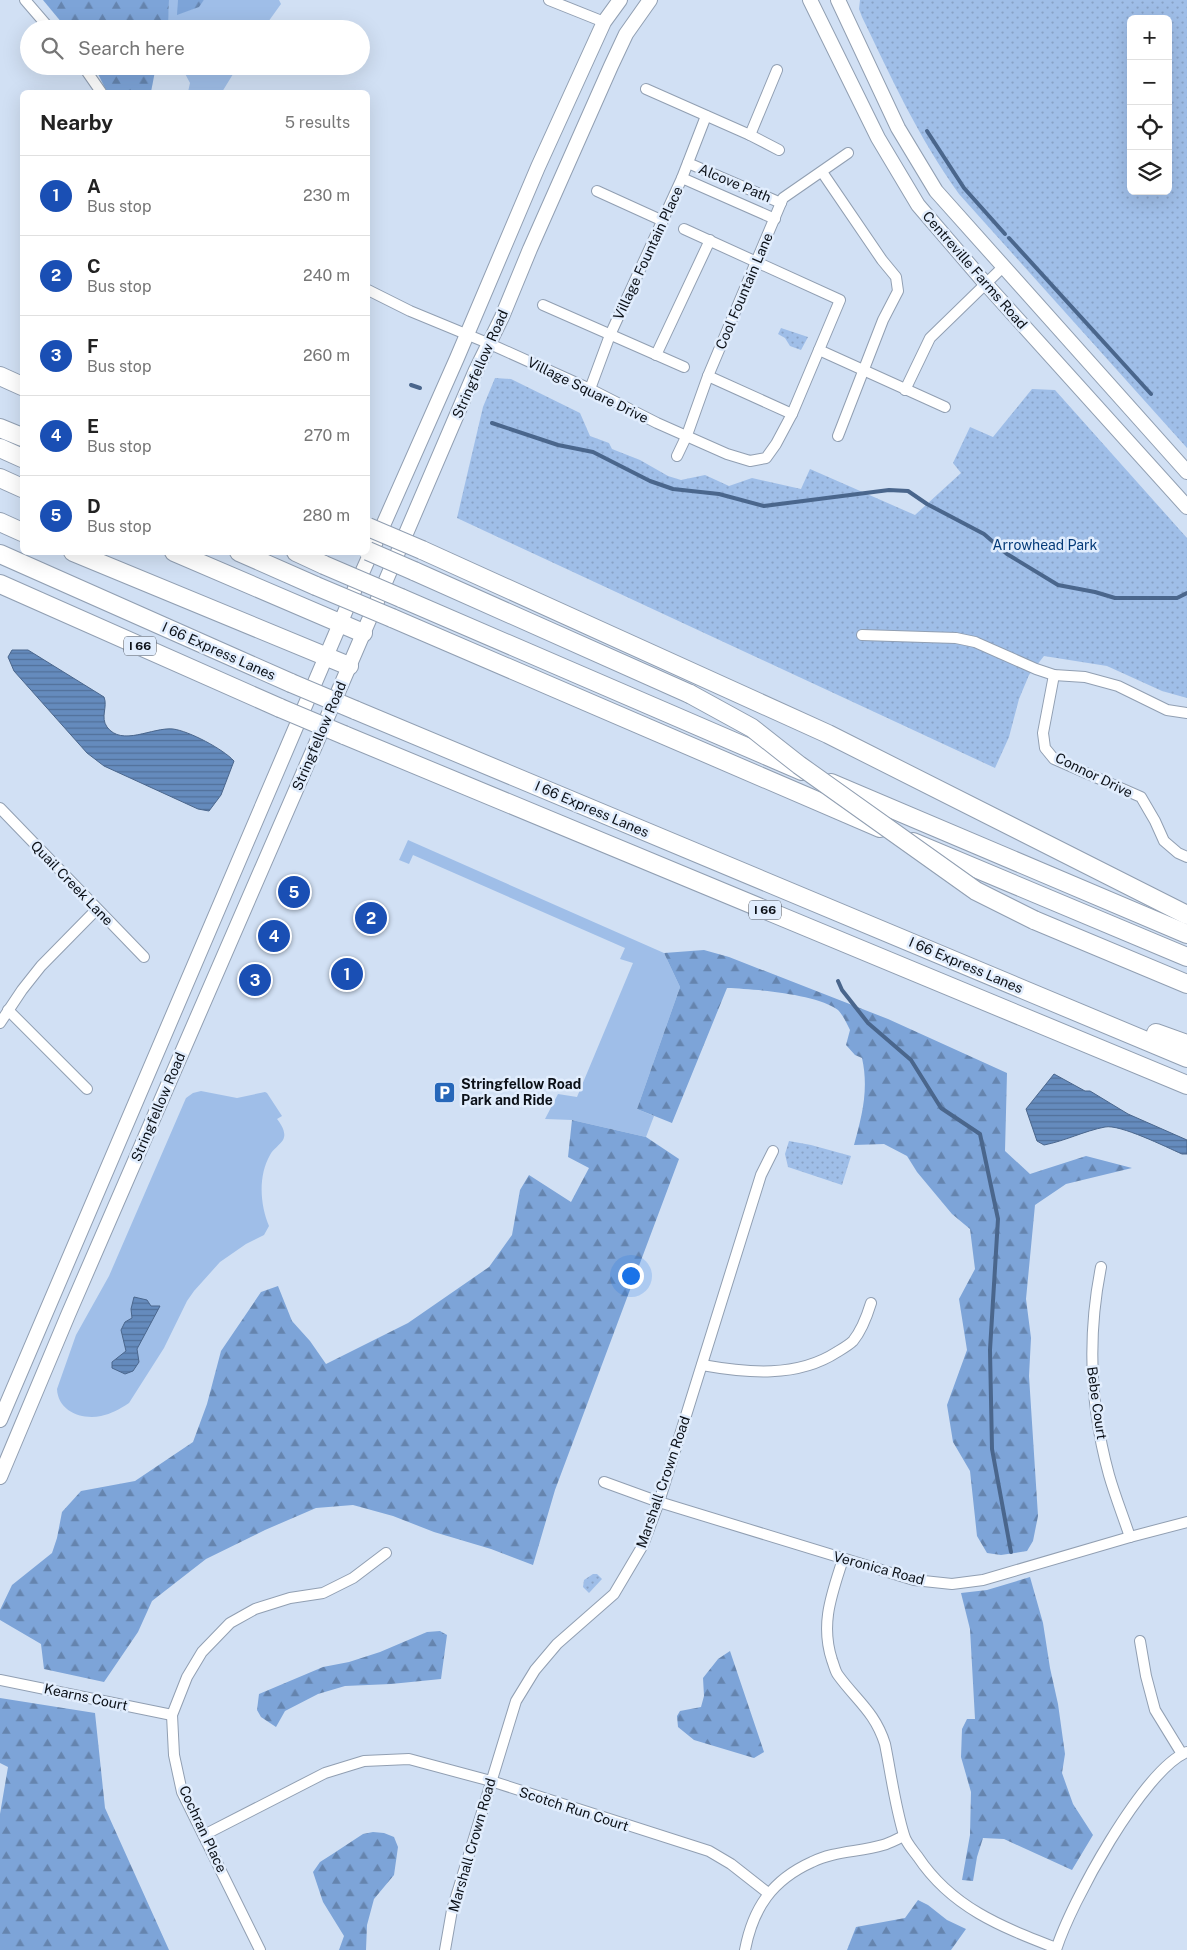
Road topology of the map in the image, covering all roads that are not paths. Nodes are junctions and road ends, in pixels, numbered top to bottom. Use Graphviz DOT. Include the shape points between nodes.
graph roads {
  1 [pos="25,0"];
  2 [pos="549,0"];
  3 [pos="620,0"];
  4 [pos="650,0"];
  5 [pos="810,0"];
  6 [pos="838,0"];
  7 [pos="42,20"];
  8 [pos="604,22"];
  9 [pos="777,70"];
  10 [pos="89,75"];
  11 [pos="646,89"];
  12 [pos="100,90"];
  13 [pos="706,116"];
  14 [pos="750,135"];
  15 [pos="778,150"];
  16 [pos="848,153"];
  17 [pos="688,163"];
  18 [pos="822,172"];
  19 [pos="682,178"];
  20 [pos="596,191"];
  21 [pos="781,203"];
  22 [pos="775,220"];
  23 [pos="662,221"];
  24 [pos="684,229"];
  25 [pos="710,240"];
  26 [pos="757,262"];
  27 [pos="1003,267"];
  28 [pos="985,283"];
  29 [pos="370,291"];
  30 [pos="543,305"];
  31 [pos="467,334"];
  32 [pos="610,335"];
  33 [pos="490,344"];
  34 [pos="819,350"];
  35 [pos="656,355"];
  36 [pos="684,367"];
  37 [pos="864,371"];
  38 [pos="0,376"];
  39 [pos="708,376"];
  40 [pos="20,385"];
  41 [pos="590,389"];
  42 [pos="904,390"];
  43 [pos="945,407"];
  44 [pos="792,414"];
  45 [pos="0,428"];
  46 [pos="687,435"];
  47 [pos="20,436"];
  48 [pos="838,436"];
  49 [pos="0,448"];
  50 [pos="677,456"];
  51 [pos="20,457"];
  52 [pos="1187,472"];
  53 [pos="0,478"];
  54 [pos="20,487"];
  55 [pos="1187,507"];
  56 [pos="0,522"];
  57 [pos="370,528"];
  58 [pos="20,531"];
  59 [pos="370,552"];
  60 [pos="0,554"];
  61 [pos="80,555"];
  62 [pos="181,555"];
  63 [pos="246,555"];
  64 [pos="302,555"];
  65 [pos="370,555"];
  66 [pos="370,555"];
  67 [pos="0,584"];
  68 [pos="340,623"];
  69 [pos="363,633"];
  70 [pos="862,635"];
  71 [pos="326,657"];
  72 [pos="349,666"];
  73 [pos="1054,675"];
  74 [pos="1187,714"];
  75 [pos="0,808"];
  76 [pos="1187,857"];
  77 [pos="97,909"];
  78 [pos="1187,914"];
  79 [pos="1187,934"];
  80 [pos="144,957"];
  81 [pos="1187,957"];
  82 [pos="983,972"];
  83 [pos="1187,984"];
  84 [pos="8,1010"];
  85 [pos="0,1022"];
  86 [pos="1187,1044"];
  87 [pos="1187,1058"];
  88 [pos="1187,1085"];
  89 [pos="87,1089"];
  90 [pos="772,1151"];
  91 [pos="1101,1267"];
  92 [pos="871,1303"];
  93 [pos="702,1364"];
  94 [pos="4,1398"];
  95 [pos="28,1411"];
  96 [pos="0,1421"];
  97 [pos="19,1432"];
  98 [pos="0,1477"];
  99 [pos="604,1482"];
  100 [pos="659,1502"];
  101 [pos="1187,1522"];
  102 [pos="1130,1537"];
  103 [pos="386,1553"];
  104 [pos="843,1559"];
  105 [pos="1140,1640"];
  106 [pos="0,1680"];
  107 [pos="172,1715"];
  108 [pos="1184,1753"];
  109 [pos="491,1781"];
  110 [pos="204,1835"];
  111 [pos="904,1836"];
  112 [pos="768,1893"];
  113 [pos="1056,1949"];
  114 [pos="260,1950"];
  115 [pos="445,1950"];
  116 [pos="745,1950"];
  1 -- 7 [label="street"];
  2 -- 8 [label="street"];
  3 -- 8 [label="main road, Stringfellow Road"];
  4 -- 33 [label="main road, Stringfellow Road" via="626,34 603,82"];
  5 -- 28 [label="main road, Centreville Farms Road" via="878,138 918,205"];
  6 -- 27 [label="main road, Centreville Farms Road" via="898,128 936,191"];
  8 -- 31 [label="main road, Stringfellow Road"];
  9 -- 14 [label="street"];
  10 -- 12 [label="street"];
  11 -- 13 [label="street"];
  13 -- 14 [label="street"];
  13 -- 17 [label="street, Village Fountain Place"];
  14 -- 15 [label="street"];
  16 -- 18 [label="street, Cool Fountain Lane"];
  17 -- 19 [label="street, Village Fountain Place"];
  17 -- 21 [label="street, Alcove Path"];
  18 -- 21 [label="street, Cool Fountain Lane" via="783,198"];
  18 -- 37 [label="street" via="896,277 898,291"];
  19 -- 22 [label="street, Alcove Path"];
  19 -- 23 [label="street, Village Fountain Place"];
  20 -- 23 [label="street"];
  21 -- 22 [label="street, Cool Fountain Lane"];
  22 -- 26 [label="street, Cool Fountain Lane"];
  23 -- 32 [label="street, Village Fountain Place"];
  24 -- 25 [label="street"];
  25 -- 26 [label="street"];
  25 -- 35 [label="street"];
  26 -- 34 [label="street, Village Square Drive" via="840,300"];
  26 -- 39 [label="street, Cool Fountain Lane"];
  27 -- 28 [label="street"];
  27 -- 52 [label="main road, Centreville Farms Road"];
  28 -- 42 [label="street" via="930,338"];
  28 -- 55 [label="main road, Centreville Farms Road"];
  29 -- 31 [label="street, Village Square Drive"];
  30 -- 32 [label="street"];
  31 -- 33 [label="street, Village Square Drive"];
  31 -- 65 [label="main road, Stringfellow Road"];
  32 -- 35 [label="street"];
  32 -- 41 [label="street, Village Fountain Place"];
  33 -- 41 [label="street, Village Square Drive"];
  33 -- 69 [label="main road, Stringfellow Road"];
  34 -- 37 [label="street"];
  34 -- 44 [label="street, Village Square Drive"];
  35 -- 36 [label="street"];
  37 -- 42 [label="street"];
  37 -- 48 [label="street"];
  38 -- 40 [label="highway"];
  39 -- 44 [label="street"];
  39 -- 46 [label="street, Cool Fountain Lane"];
  41 -- 46 [label="street, Village Square Drive"];
  42 -- 43 [label="street"];
  44 -- 46 [label="street, Village Square Drive" via="766,458 750,461"];
  45 -- 47 [label="highway"];
  46 -- 50 [label="street, Cool Fountain Lane"];
  49 -- 51 [label="highway"];
  53 -- 54 [label="highway"];
  56 -- 58 [label="highway"];
  57 -- 78 [label="highway, bridge" via="828,734"];
  59 -- 83 [label="highway, bridge" via="690,694 752,728 976,891 1004,907"];
  60 -- 82 [label="highway, I 66 Express Lanes, bridge" via="291,683"];
  61 -- 71 [label="highway"];
  62 -- 68 [label="highway"];
  63 -- 81 [label="highway, bridge"];
  64 -- 79 [label="highway, bridge"];
  66 -- 68 [label="main road, Stringfellow Road"];
  67 -- 88 [label="highway, I 66, bridge" via="280,708"];
  68 -- 69 [label="highway"];
  68 -- 71 [label="main road, Stringfellow Road"];
  69 -- 72 [label="main road, Stringfellow Road"];
  70 -- 73 [label="street" via="956,638 974,642"];
  71 -- 72 [label="highway"];
  71 -- 94 [label="main road, Stringfellow Road"];
  72 -- 95 [label="main road, Stringfellow Road"];
  73 -- 74 [label="street" via="1085,677 1118,686 1167,710"];
  73 -- 76 [label="street, Connor Drive" via="1043,733 1045,748 1054,758 1141,797 1164,841"];
  75 -- 77 [label="street, Quail Creek Lane"];
  77 -- 80 [label="street, Quail Creek Lane"];
  77 -- 84 [label="street" via="41,966"];
  82 -- 86 [label="highway"];
  82 -- 87 [label="highway, I 66 Express Lanes"];
  84 -- 85 [label="street"];
  84 -- 89 [label="street"];
  90 -- 93 [label="street, Marshall Crown Road" via="761,1175"];
  91 -- 102 [label="street, Bebe Court" via="1094,1302 1091,1358 1095,1403 1109,1474"];
  92 -- 93 [label="street" via="864,1324 852,1342 826,1359 798,1368 760,1372"];
  93 -- 100 [label="street, Marshall Crown Road"];
  94 -- 95 [label="main road"];
  94 -- 96 [label="main road, Stringfellow Road"];
  95 -- 97 [label="main road, Stringfellow Road"];
  96 -- 97 [label="main road"];
  97 -- 98 [label="main road, Stringfellow Road"];
  99 -- 100 [label="street, Veronica Road"];
  100 -- 104 [label="street, Veronica Road"];
  100 -- 109 [label="street, Marshall Crown Road" via="643,1545 614,1594 557,1644 516,1701"];
  101 -- 102 [label="street, Veronica Road"];
  102 -- 104 [label="street, Veronica Road" via="1012,1573 952,1584 914,1580"];
  103 -- 107 [label="street, Cochran Place" via="353,1578 323,1593 281,1600 230,1623 202,1652 187,1677"];
  104 -- 111 [label="street" via="828,1606 828,1649 836,1673 867,1709 880,1730"];
  105 -- 108 [label="street" via="1155,1710"];
  106 -- 107 [label="street, Kearns Court"];
  107 -- 110 [label="street, Cochran Place" via="174,1755 182,1792"];
  108 -- 113 [label="street" via="1141,1794 1121,1824 1073,1908"];
  109 -- 110 [label="street, Scotch Run Court" via="409,1759 364,1761 325,1773"];
  109 -- 112 [label="street, Scotch Run Court" via="709,1852 732,1864"];
  109 -- 115 [label="street, Marshall Crown Road" via="452,1910"];
  110 -- 114 [label="street, Cochran Place"];
  111 -- 112 [label="street" via="883,1845 813,1861"];
  111 -- 113 [label="street" via="929,1874 949,1894 986,1919"];
  112 -- 116 [label="street" via="755,1916"];
}
